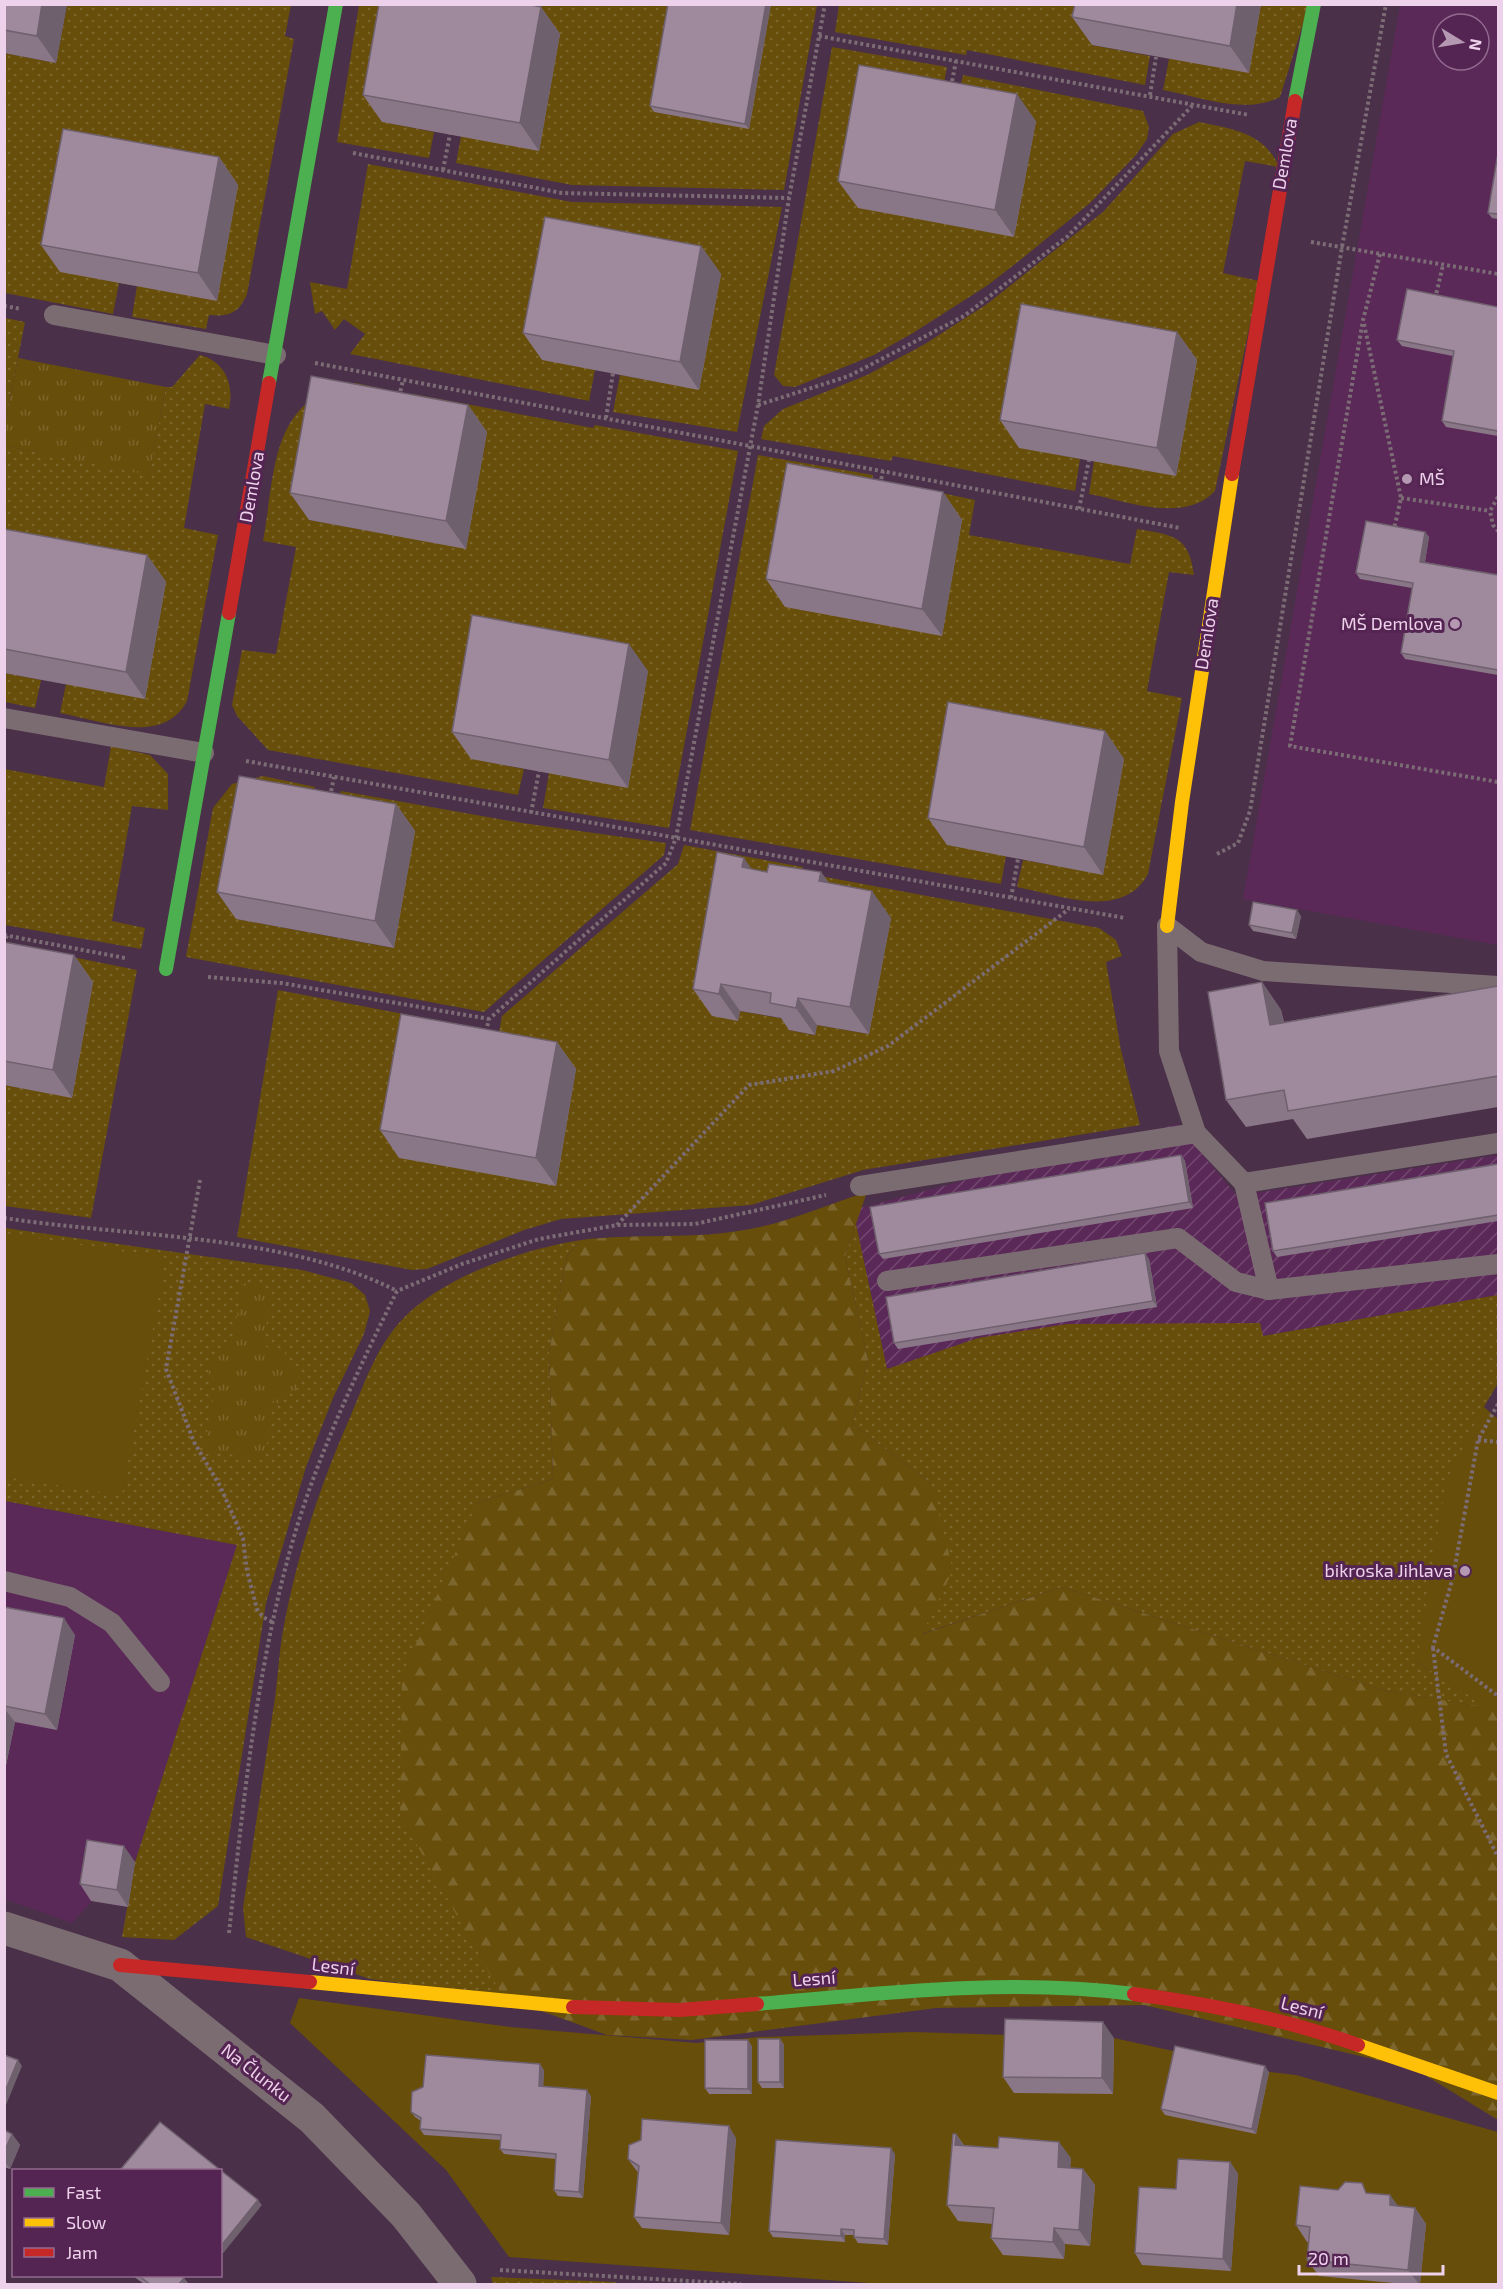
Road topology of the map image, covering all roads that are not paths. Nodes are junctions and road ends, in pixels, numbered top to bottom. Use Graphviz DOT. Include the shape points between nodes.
graph roads {
  1 [pos="336,4"];
  2 [pos="1314,4"];
  3 [pos="54,315"];
  4 [pos="276,355"];
  5 [pos="4,718"];
  6 [pos="204,753"];
  7 [pos="1167,926"];
  8 [pos="166,969"];
  9 [pos="1498,986"];
  10 [pos="1196,1133"];
  11 [pos="1498,1143"];
  12 [pos="1244,1183"];
  13 [pos="860,1185"];
  14 [pos="1498,1264"];
  15 [pos="887,1281"];
  16 [pos="1269,1290"];
  17 [pos="4,1581"];
  18 [pos="160,1682"];
  19 [pos="4,1928"];
  20 [pos="120,1965"];
  21 [pos="1498,2093"];
  22 [pos="459,2283"];
  1 -- 4 [label="street, Demlova"];
  2 -- 7 [label="street, Demlova" via="1222,536 1172,869"];
  3 -- 4 [label="lane"];
  4 -- 6 [label="street, Demlova"];
  5 -- 6 [label="lane"];
  6 -- 8 [label="street, Demlova"];
  7 -- 9 [label="lane" via="1201,951 1263,972"];
  7 -- 10 [label="lane" via="1170,1051"];
  10 -- 12 [label="lane"];
  10 -- 13 [label="lane"];
  11 -- 12 [label="lane"];
  12 -- 16 [label="lane"];
  14 -- 16 [label="lane"];
  15 -- 16 [label="lane" via="1178,1238 1236,1282"];
  17 -- 18 [label="lane" via="70,1597 112,1623"];
  19 -- 20 [label="street, Na Člunku"];
  20 -- 21 [label="street, Lesní" via="589,2008 680,2010 966,1986 1084,1988 1202,2003 1310,2028"];
  20 -- 22 [label="street, Na Člunku" via="312,2118 406,2215"];
}
